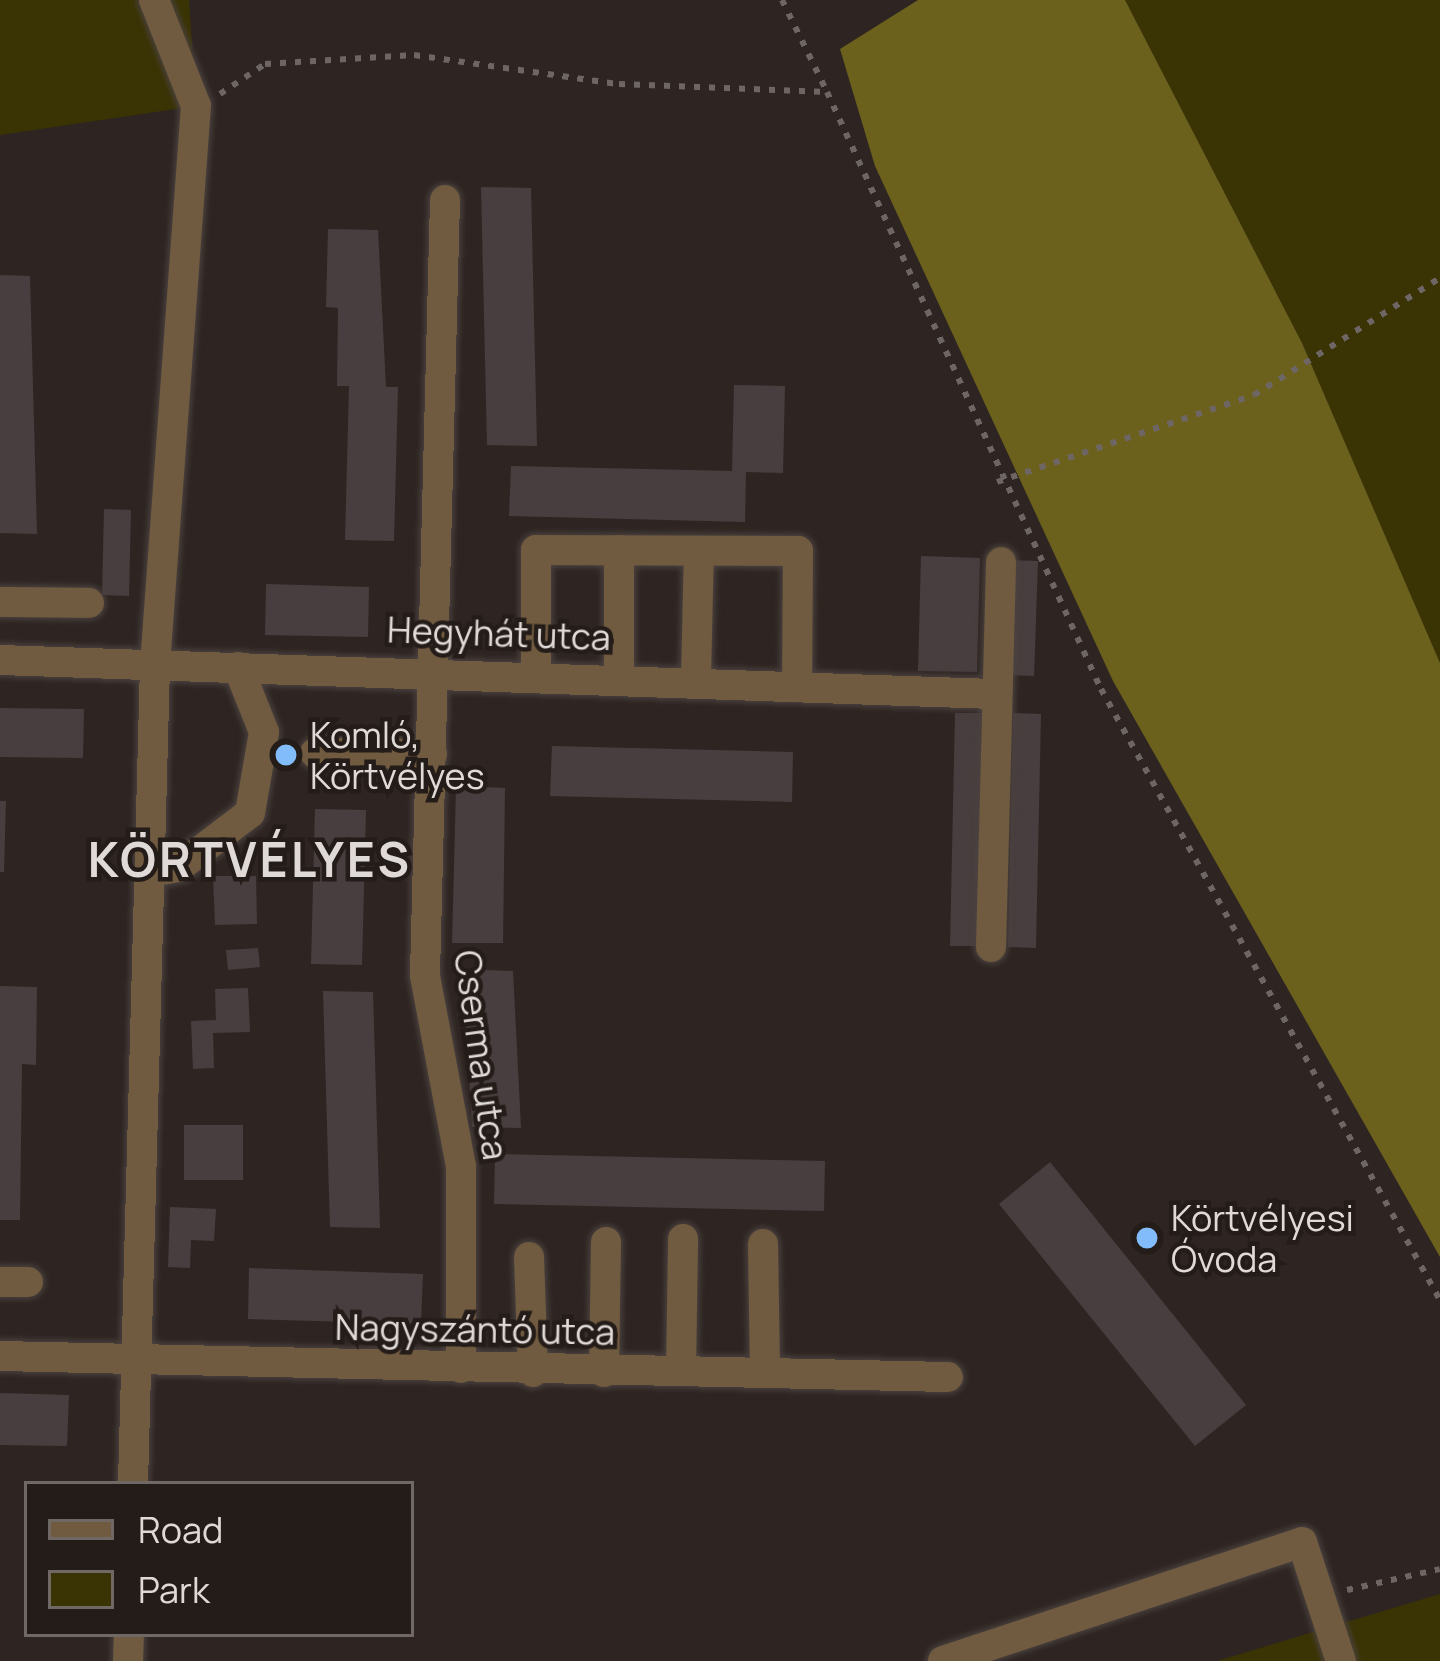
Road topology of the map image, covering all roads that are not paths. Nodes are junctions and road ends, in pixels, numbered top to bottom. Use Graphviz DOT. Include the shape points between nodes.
graph roads {
  1 [pos="154,0"];
  2 [pos="445,200"];
  3 [pos="619,550"];
  4 [pos="699,551"];
  5 [pos="1001,562"];
  6 [pos="0,602"];
  7 [pos="89,603"];
  8 [pos="0,660"];
  9 [pos="154,664"];
  10 [pos="238,667"];
  11 [pos="432,669"];
  12 [pos="536,673"];
  13 [pos="619,676"];
  14 [pos="695,679"];
  15 [pos="797,683"];
  16 [pos="995,694"];
  17 [pos="315,753"];
  18 [pos="432,754"];
  19 [pos="150,872"];
  20 [pos="991,947"];
  21 [pos="683,1239"];
  22 [pos="606,1242"];
  23 [pos="763,1244"];
  24 [pos="529,1257"];
  25 [pos="0,1356"];
  26 [pos="135,1361"];
  27 [pos="461,1368"];
  28 [pos="681,1371"];
  29 [pos="532,1372"];
  30 [pos="604,1372"];
  31 [pos="765,1372"];
  32 [pos="948,1377"];
  33 [pos="133,1481"];
  34 [pos="943,1661"];
  35 [pos="1341,1661"];
  1 -- 9 [label="street" via="196,106"];
  2 -- 11 [label="street, Cserma utca"];
  3 -- 4 [label="street"];
  3 -- 12 [label="street" via="536,550"];
  3 -- 13 [label="street"];
  4 -- 14 [label="street"];
  4 -- 15 [label="street" via="799,551"];
  5 -- 16 [label="street"];
  6 -- 7 [label="street"];
  8 -- 9 [label="street, Hegyhát utca"];
  9 -- 10 [label="street, Hegyhát utca"];
  9 -- 19 [label="street"];
  10 -- 11 [label="street, Hegyhát utca"];
  10 -- 19 [label="street" via="264,732 250,814 179,867"];
  11 -- 12 [label="street, Hegyhát utca"];
  11 -- 18 [label="street, Cserma utca"];
  12 -- 13 [label="street, Hegyhát utca"];
  13 -- 14 [label="street, Hegyhát utca"];
  14 -- 15 [label="street, Hegyhát utca"];
  15 -- 16 [label="street, Hegyhát utca"];
  16 -- 20 [label="street"];
  17 -- 18 [label="street"];
  18 -- 27 [label="street, Cserma utca" via="425,976 461,1166"];
  19 -- 26 [label="street"];
  21 -- 28 [label="street"];
  22 -- 30 [label="street"];
  23 -- 31 [label="street"];
  24 -- 29 [label="street"];
  25 -- 26 [label="street, Nagyszántó utca"];
  26 -- 27 [label="street, Nagyszántó utca"];
  26 -- 33 [label="street"];
  27 -- 29 [label="street, Nagyszántó utca"];
  28 -- 30 [label="street, Nagyszántó utca"];
  28 -- 31 [label="street, Nagyszántó utca"];
  29 -- 30 [label="street, Nagyszántó utca"];
  31 -- 32 [label="street, Nagyszántó utca"];
  34 -- 35 [label="street" via="1302,1542"];
}
